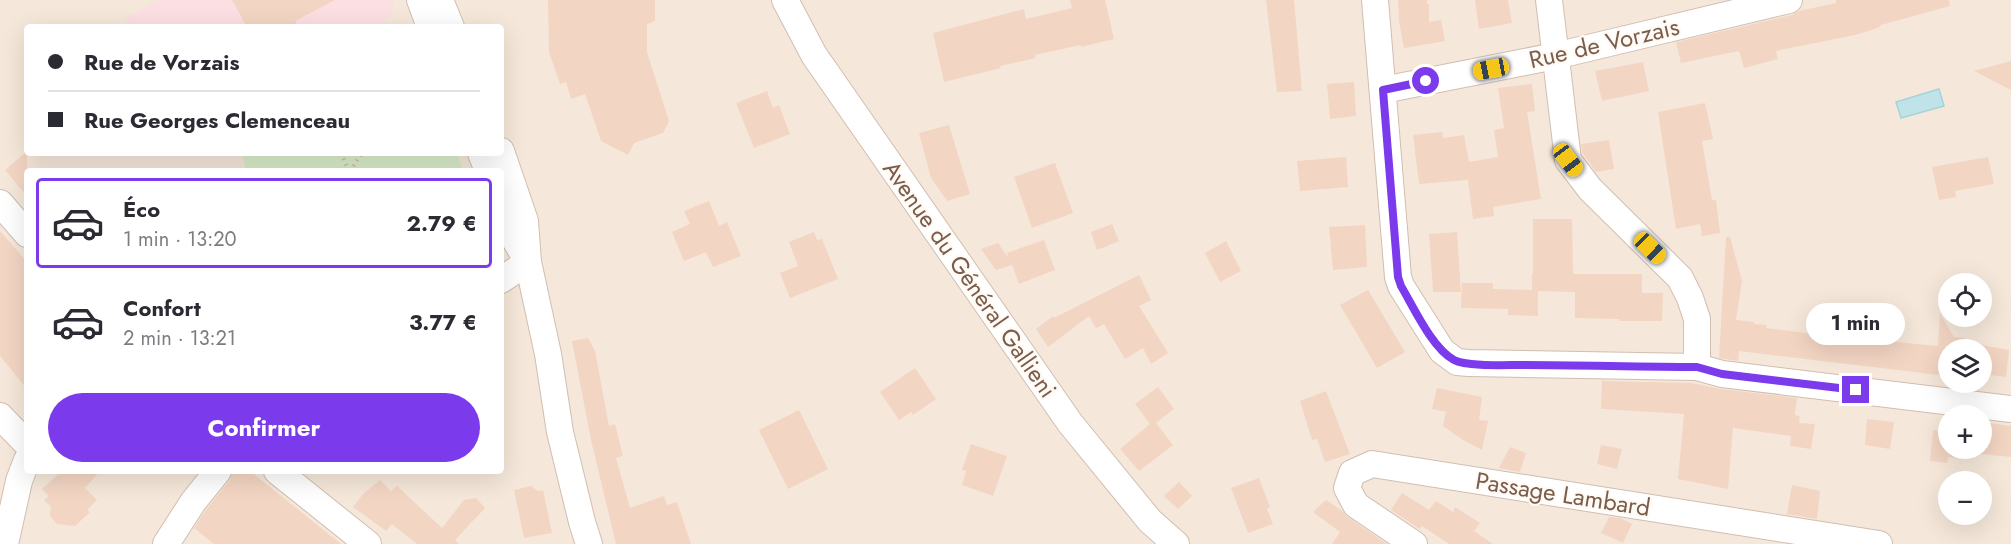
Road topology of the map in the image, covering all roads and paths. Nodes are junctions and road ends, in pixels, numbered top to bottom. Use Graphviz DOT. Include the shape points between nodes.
graph roads {
  1 [pos="420,0"];
  2 [pos="440,0"];
  3 [pos="785,0"];
  4 [pos="1375,0"];
  5 [pos="1549,0"];
  6 [pos="1789,0"];
  7 [pos="429,24"];
  8 [pos="450,24"];
  9 [pos="1555,56"];
  10 [pos="1383,90"];
  11 [pos="503,156"];
  12 [pos="0,203"];
  13 [pos="504,217"];
  14 [pos="24,231"];
  15 [pos="528,262"];
  16 [pos="504,277"];
  17 [pos="1697,367"];
  18 [pos="2011,409"];
  19 [pos="0,416"];
  20 [pos="24,441"];
  21 [pos="24,468"];
  22 [pos="216,474"];
  23 [pos="282,474"];
  24 [pos="5,544"];
  25 [pos="166,544"];
  26 [pos="368,544"];
  27 [pos="590,544"];
  28 [pos="1176,544"];
  29 [pos="1414,544"];
  30 [pos="1879,544"];
  1 -- 7 [label="street"];
  2 -- 8 [label="street"];
  3 -- 28 [label="street, Avenue du Général Gallieni" via="814,55 1070,423 1150,521"];
  4 -- 10 [label="street"];
  5 -- 9 [label="street"];
  6 -- 9 [label="street, Rue de Vorzais"];
  9 -- 10 [label="street, Rue de Vorzais"];
  9 -- 17 [label="street" via="1568,160 1590,189 1680,278 1697,319"];
  10 -- 17 [label="street" via="1398,277 1442,351 1456,362 1469,363"];
  11 -- 15 [label="street" via="525,220"];
  12 -- 14 [label="street"];
  13 -- 15 [label="street"];
  15 -- 16 [label="street"];
  15 -- 27 [label="street" via="560,432"];
  17 -- 18 [label="street" via="1722,374"];
  19 -- 20 [label="street"];
  21 -- 24 [label="street"];
  22 -- 25 [label="street"];
  23 -- 26 [label="street"];
  29 -- 30 [label="street, Passage Lambard" via="1356,505 1347,488 1352,473 1372,464"];
}
